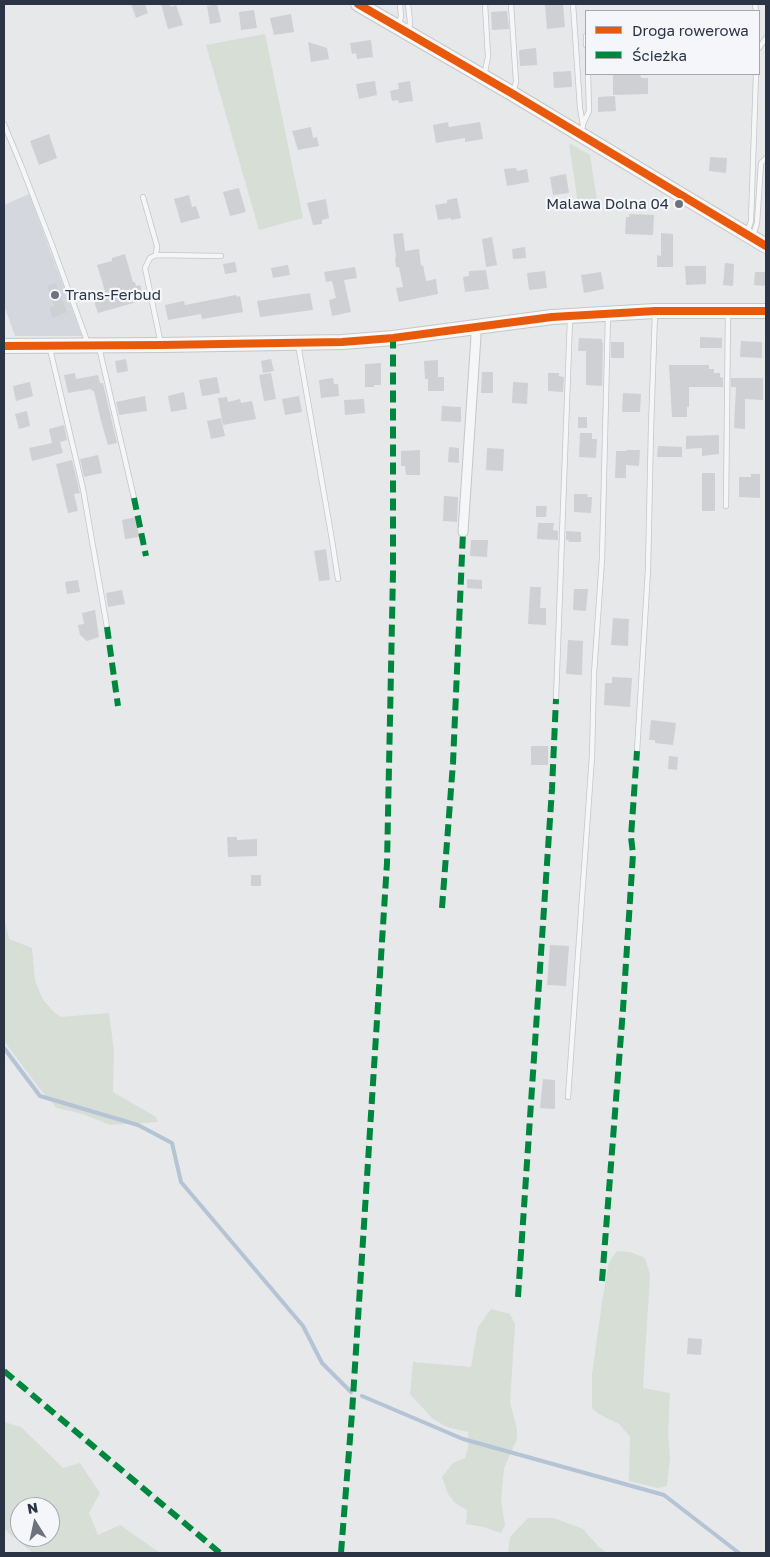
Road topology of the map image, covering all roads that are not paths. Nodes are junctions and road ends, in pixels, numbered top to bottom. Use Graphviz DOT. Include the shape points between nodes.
graph roads {
  1 [pos="358,4"];
  2 [pos="400,4"];
  3 [pos="408,4"];
  4 [pos="485,4"];
  5 [pos="510,4"];
  6 [pos="573,4"];
  7 [pos="404,31"];
  8 [pos="588,75"];
  9 [pos="756,75"];
  10 [pos="484,77"];
  11 [pos="513,94"];
  12 [pos="4,124"];
  13 [pos="581,130"];
  14 [pos="766,158"];
  15 [pos="142,197"];
  16 [pos="749,236"];
  17 [pos="766,246"];
  18 [pos="156,255"];
  19 [pos="221,256"];
  20 [pos="728,311"];
  21 [pos="766,311"];
  22 [pos="655,312"];
  23 [pos="608,313"];
  24 [pos="570,315"];
  25 [pos="475,328"];
  26 [pos="298,342"];
  27 [pos="49,345"];
  28 [pos="92,345"];
  29 [pos="161,345"];
  30 [pos="4,346"];
  31 [pos="134,498"];
  32 [pos="726,506"];
  33 [pos="464,532"];
  34 [pos="338,579"];
  35 [pos="107,626"];
  36 [pos="556,699"];
  37 [pos="637,751"];
  38 [pos="568,1097"];
  1 -- 7 [label="street"];
  2 -- 7 [label="lane"];
  3 -- 7 [label="lane" via="410,22"];
  4 -- 10 [label="lane" via="488,57"];
  5 -- 11 [label="lane" via="516,82"];
  6 -- 13 [label="lane"];
  7 -- 10 [label="street"];
  8 -- 13 [label="lane" via="589,111"];
  9 -- 16 [label="lane"];
  10 -- 11 [label="street"];
  11 -- 13 [label="street"];
  12 -- 28 [label="lane" via="86,338"];
  13 -- 16 [label="street"];
  14 -- 16 [label="lane" via="761,163 757,223"];
  15 -- 18 [label="lane" via="157,246"];
  16 -- 17 [label="street"];
  18 -- 19 [label="lane"];
  18 -- 29 [label="lane" via="150,258 145,268"];
  20 -- 21 [label="street"];
  20 -- 22 [label="street"];
  20 -- 32 [label="lane"];
  22 -- 23 [label="street"];
  22 -- 37 [label="lane" via="648,570"];
  23 -- 24 [label="street"];
  23 -- 38 [label="lane" via="602,560"];
  24 -- 25 [label="street"];
  24 -- 36 [label="lane"];
  25 -- 26 [label="street" via="393,338"];
  25 -- 33 [label="street"];
  26 -- 29 [label="street"];
  26 -- 34 [label="lane"];
  27 -- 28 [label="street"];
  27 -- 30 [label="street"];
  27 -- 35 [label="lane" via="83,489"];
  28 -- 29 [label="street"];
  28 -- 31 [label="lane"];
}
